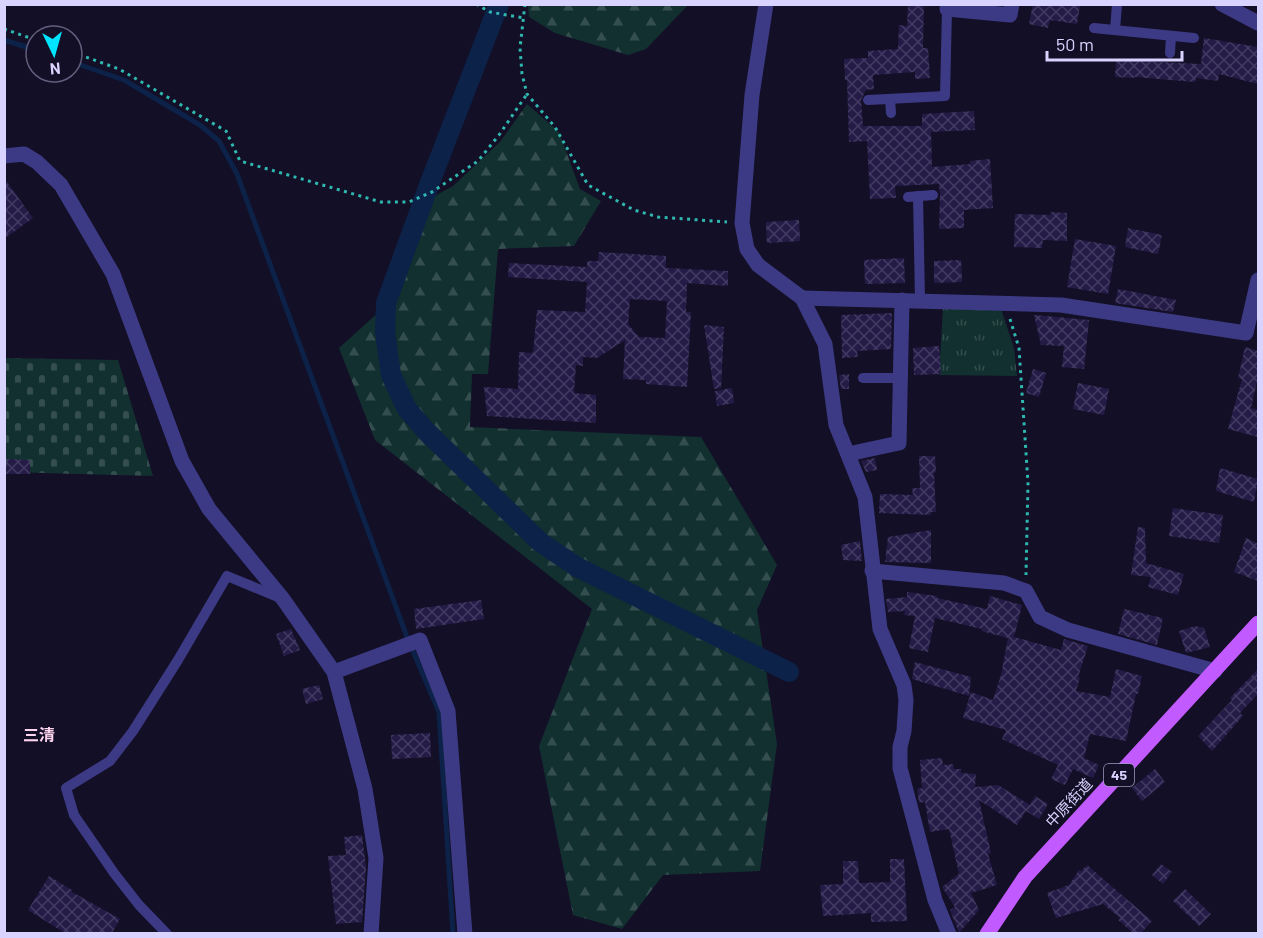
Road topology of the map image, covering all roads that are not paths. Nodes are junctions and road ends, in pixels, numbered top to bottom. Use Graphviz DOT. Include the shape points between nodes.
graph roads {
  1 [pos="766,4"];
  2 [pos="1012,4"];
  3 [pos="1117,4"];
  4 [pos="1222,4"];
  5 [pos="947,7"];
  6 [pos="1258,23"];
  7 [pos="1094,28"];
  8 [pos="1115,30"];
  9 [pos="1171,36"];
  10 [pos="1194,38"];
  11 [pos="1170,53"];
  12 [pos="890,99"];
  13 [pos="868,100"];
  14 [pos="891,113"];
  15 [pos="4,156"];
  16 [pos="933,195"];
  17 [pos="1258,280"];
  18 [pos="802,298"];
  19 [pos="902,300"];
  20 [pos="920,300"];
  21 [pos="863,378"];
  22 [pos="900,378"];
  23 [pos="848,454"];
  24 [pos="872,570"];
  25 [pos="283,599"];
  26 [pos="1258,622"];
  27 [pos="1215,671"];
  28 [pos="333,672"];
  29 [pos="166,933"];
  30 [pos="371,933"];
  31 [pos="465,933"];
  32 [pos="949,933"];
  33 [pos="987,933"];
  1 -- 18 [label="street" via="752,95 742,223 747,249 758,265"];
  2 -- 5 [label="street" via="1010,15"];
  3 -- 8 [label="lane"];
  4 -- 6 [label="street"];
  5 -- 12 [label="lane" via="945,96"];
  7 -- 8 [label="lane"];
  8 -- 9 [label="lane"];
  9 -- 10 [label="lane"];
  9 -- 11 [label="lane"];
  12 -- 13 [label="lane"];
  12 -- 14 [label="lane"];
  15 -- 25 [label="street" via="24,154 61,185 113,274 182,461 209,509"];
  16 -- 20 [label="lane" via="913,196"];
  17 -- 20 [label="street" via="1246,333 1061,305"];
  18 -- 19 [label="street"];
  18 -- 23 [label="street" via="825,344 836,425"];
  19 -- 20 [label="street"];
  19 -- 22 [label="street"];
  21 -- 22 [label="lane"];
  22 -- 23 [label="street" via="898,443"];
  23 -- 24 [label="street" via="866,497"];
  24 -- 27 [label="street" via="1004,583 1026,591 1040,617 1068,630"];
  24 -- 32 [label="street" via="880,630 904,685 900,768 935,900"];
  25 -- 28 [label="street"];
  25 -- 29 [label="lane" via="227,576 133,731 110,761 66,788 74,815 114,873"];
  26 -- 27 [label="main road, 中原街道 / 45"];
  27 -- 33 [label="main road, 中原街道 / 45" via="1025,878"];
  28 -- 30 [label="street" via="365,789 376,858"];
  28 -- 31 [label="street" via="420,640 448,711"];
}
